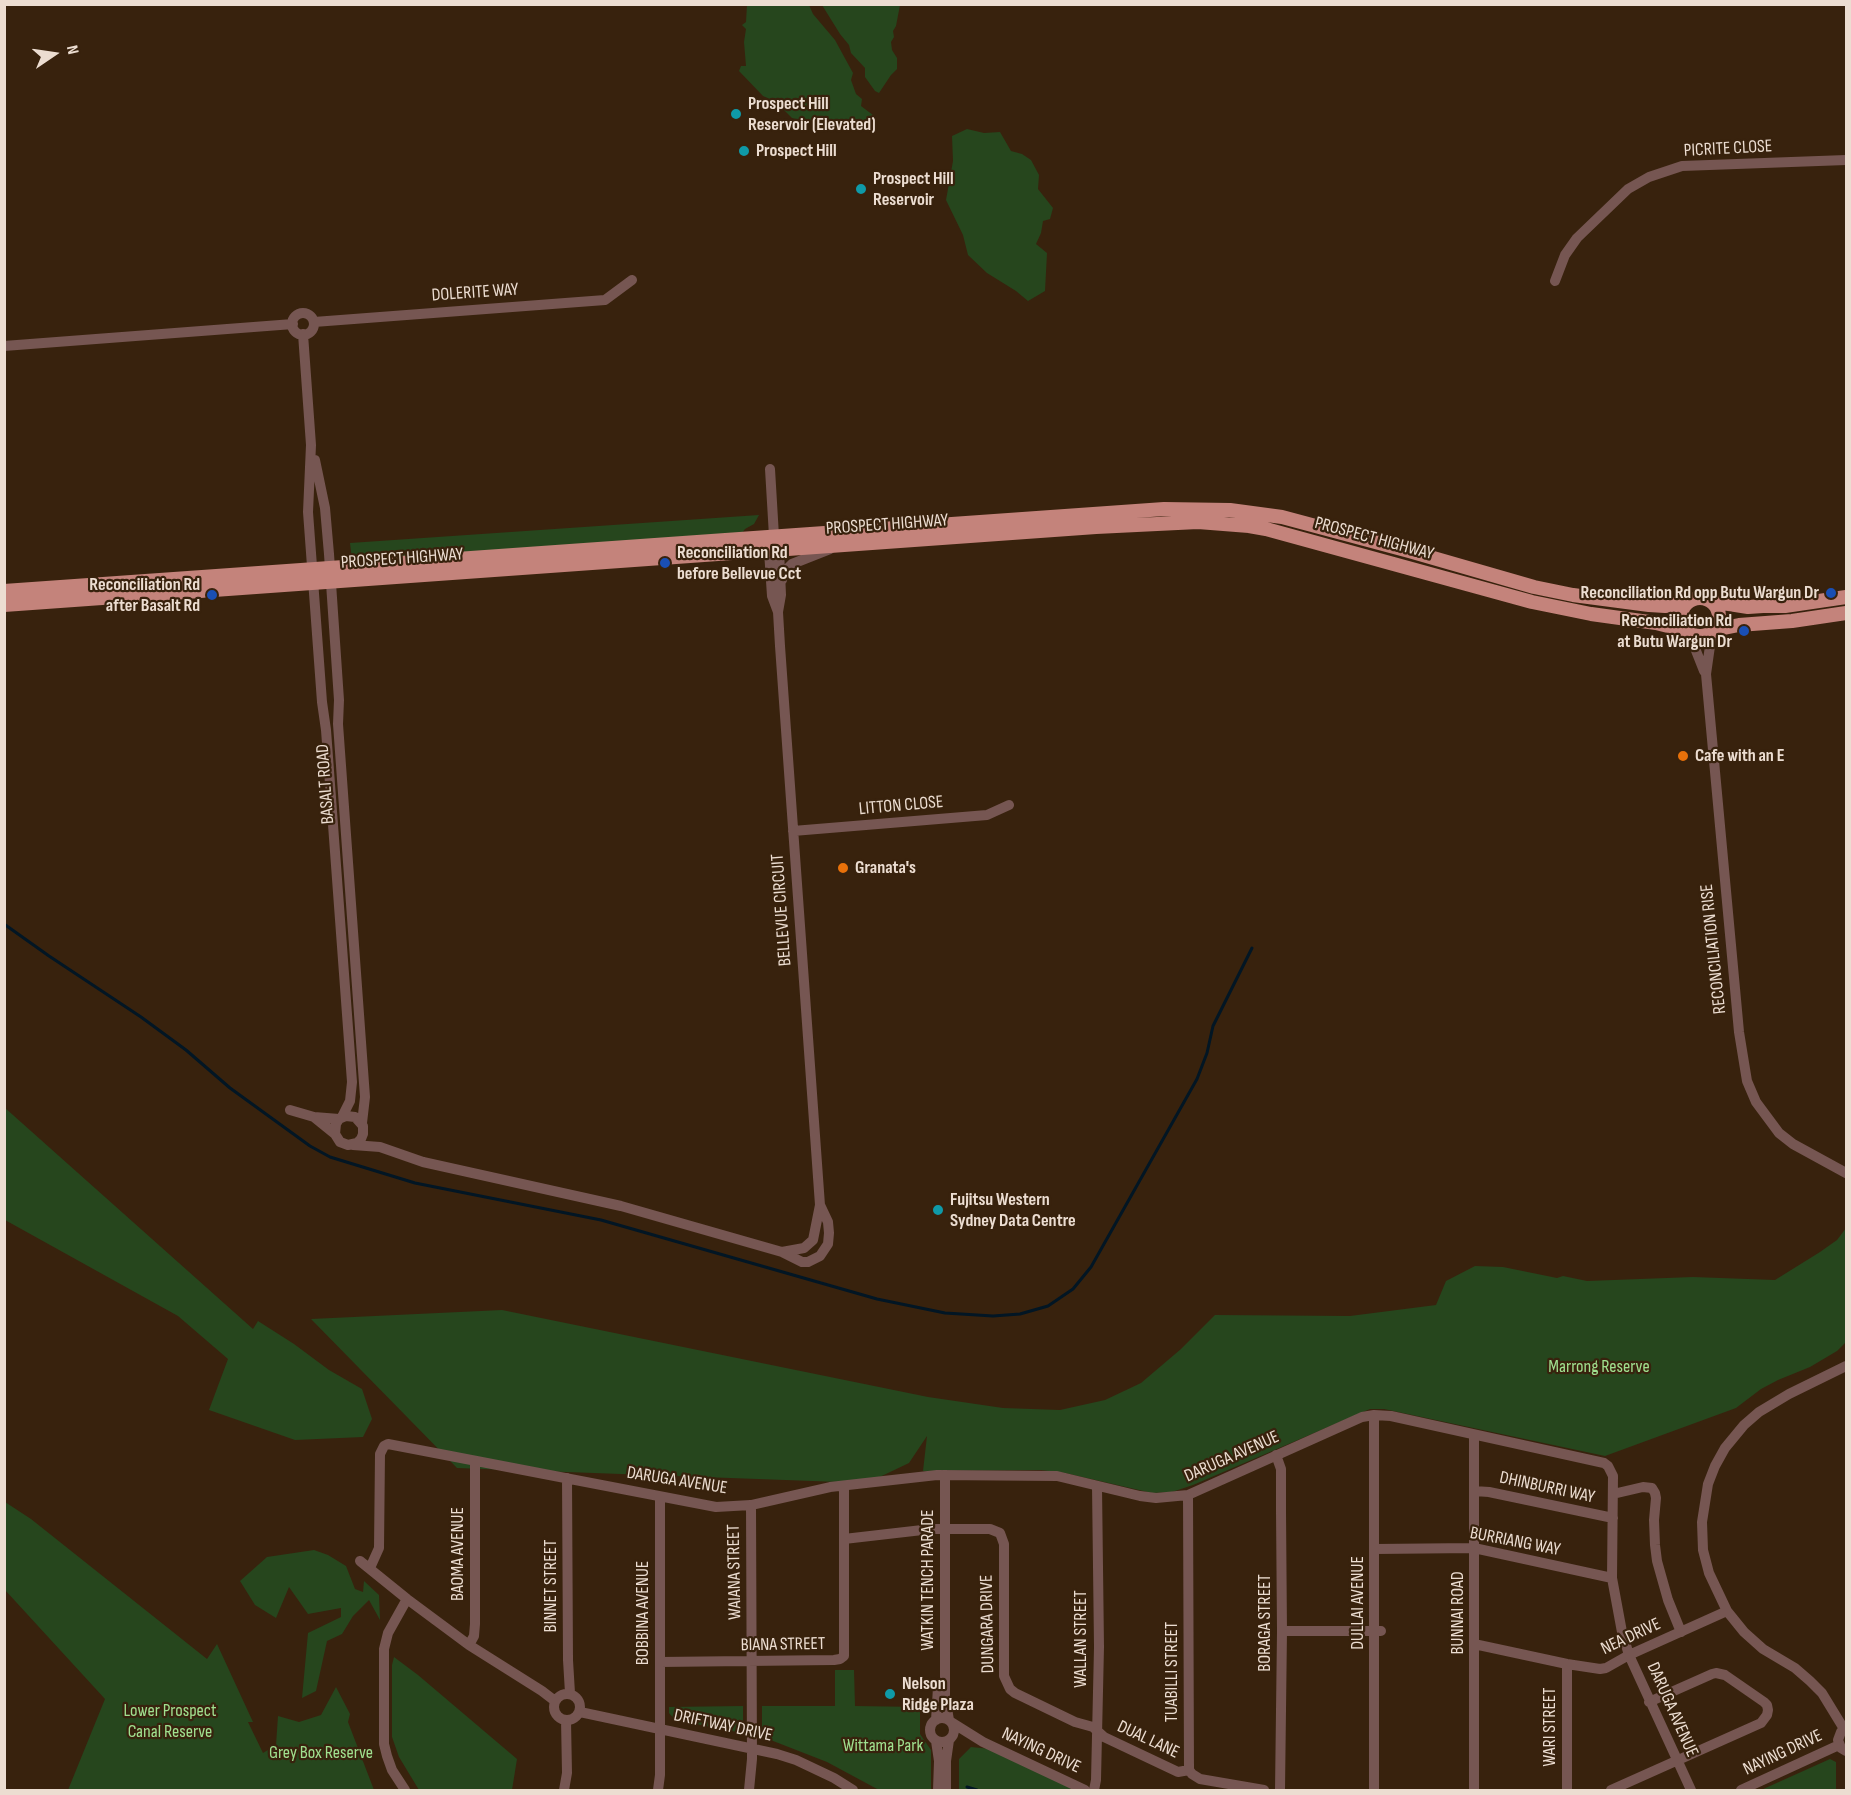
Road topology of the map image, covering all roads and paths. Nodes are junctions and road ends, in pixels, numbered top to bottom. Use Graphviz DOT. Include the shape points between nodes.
graph roads {
  1 [pos="1846,160"];
  2 [pos="632,280"];
  3 [pos="1555,281"];
  4 [pos="314,322"];
  5 [pos="292,324"];
  6 [pos="303,334"];
  7 [pos="4,346"];
  8 [pos="311,445"];
  9 [pos="770,470"];
  10 [pos="774,536"];
  11 [pos="838,546"];
  12 [pos="774,551"];
  13 [pos="330,575"];
  14 [pos="313,576"];
  15 [pos="781,585"];
  16 [pos="4,591"];
  17 [pos="1846,597"];
  18 [pos="1710,601"];
  19 [pos="1688,602"];
  20 [pos="4,605"];
  21 [pos="778,612"];
  22 [pos="1846,613"];
  23 [pos="1713,631"];
  24 [pos="1688,632"];
  25 [pos="1706,674"];
  26 [pos="342,776"];
  27 [pos="330,777"];
  28 [pos="1009,805"];
  29 [pos="793,831"];
  30 [pos="290,1110"];
  31 [pos="314,1118"];
  32 [pos="340,1118"];
  33 [pos="362,1124"];
  34 [pos="335,1134"];
  35 [pos="353,1145"];
  36 [pos="380,1147"];
  37 [pos="1846,1173"];
  38 [pos="1846,1366"];
  39 [pos="1378,1415"];
  40 [pos="1474,1435"];
  41 [pos="1276,1455"];
  42 [pos="475,1462"];
  43 [pos="941,1475"];
  44 [pos="567,1478"];
  45 [pos="844,1486"];
  46 [pos="1096,1486"];
  47 [pos="1474,1491"];
  48 [pos="1613,1494"];
  49 [pos="1188,1495"];
  50 [pos="660,1497"];
  51 [pos="751,1505"];
  52 [pos="1613,1518"];
  53 [pos="942,1528"];
  54 [pos="844,1539"];
  55 [pos="1474,1548"];
  56 [pos="1378,1549"];
  57 [pos="360,1561"];
  58 [pos="370,1568"];
  59 [pos="1612,1578"];
  60 [pos="407,1599"];
  61 [pos="1727,1611"];
  62 [pos="1282,1631"];
  63 [pos="1378,1631"];
  64 [pos="1682,1632"];
  65 [pos="1474,1644"];
  66 [pos="469,1645"];
  67 [pos="1629,1656"];
  68 [pos="753,1660"];
  69 [pos="660,1662"];
  70 [pos="1567,1664"];
  71 [pos="570,1693"];
  72 [pos="555,1701"];
  73 [pos="1649,1702"];
  74 [pos="580,1712"];
  75 [pos="566,1720"];
  76 [pos="936,1720"];
  77 [pos="950,1721"];
  78 [pos="660,1729"];
  79 [pos="1096,1729"];
  80 [pos="1845,1729"];
  81 [pos="949,1740"];
  82 [pos="936,1741"];
  83 [pos="983,1742"];
  84 [pos="752,1747"];
  85 [pos="1843,1748"];
  86 [pos="1677,1761"];
  87 [pos="1190,1770"];
  88 [pos="849,1789"];
  89 [pos="405,1791"];
  90 [pos="564,1791"];
  91 [pos="658,1791"];
  92 [pos="749,1791"];
  93 [pos="938,1791"];
  94 [pos="946,1791"];
  95 [pos="1085,1791"];
  96 [pos="1094,1791"];
  97 [pos="1264,1791"];
  98 [pos="1280,1791"];
  99 [pos="1374,1791"];
  100 [pos="1381,1791"];
  101 [pos="1474,1791"];
  102 [pos="1567,1791"];
  103 [pos="1611,1791"];
  104 [pos="1690,1791"];
  105 [pos="1741,1791"];
  1 -- 3 [label="street, PICRITE CLOSE" via="1692,166 1649,177 1628,189 1577,238 1564,255"];
  2 -- 4 [label="street, DOLERITE WAY" via="605,300"];
  4 -- 5 [label="street" via="305,313 295,317"];
  4 -- 6 [label="street" via="310,332"];
  5 -- 6 [label="street" via="294,330"];
  5 -- 7 [label="street"];
  6 -- 8 [label="street, BASALT ROAD"];
  8 -- 13 [label="street, BASALT ROAD" via="325,508"];
  8 -- 14 [label="street, BASALT ROAD" via="308,512"];
  9 -- 10 [label="street, BELLEVUE CIRCUIT"];
  10 -- 12 [label="street, BELLEVUE CIRCUIT"];
  10 -- 13 [label="main road, PROSPECT HIGHWAY"];
  10 -- 19 [label="main road, PROSPECT HIGHWAY" via="1164,508 1230,510 1282,517 1552,591 1649,605"];
  11 -- 12 [label="main road, PROSPECT HIGHWAY"];
  11 -- 15 [label="street" via="792,564 784,572"];
  11 -- 24 [label="main road, PROSPECT HIGHWAY" via="1183,522 1249,526 1532,602"];
  12 -- 13 [label="main road, PROSPECT HIGHWAY"];
  12 -- 15 [label="street, BELLEVUE CIRCUIT"];
  12 -- 21 [label="street, BELLEVUE CIRCUIT" via="772,596"];
  13 -- 14 [label="main road, PROSPECT HIGHWAY"];
  13 -- 26 [label="street, BASALT ROAD"];
  14 -- 16 [label="main road, PROSPECT HIGHWAY"];
  14 -- 20 [label="main road, PROSPECT HIGHWAY"];
  14 -- 27 [label="street, BASALT ROAD"];
  15 -- 21 [label="street, BELLEVUE CIRCUIT"];
  17 -- 18 [label="main road" via="1785,606 1748,607"];
  18 -- 19 [label="main road" via="1698,598"];
  18 -- 23 [label="main road" via="1719,618"];
  19 -- 24 [label="main road" via="1681,618"];
  21 -- 29 [label="street, BELLEVUE CIRCUIT"];
  22 -- 23 [label="main road"];
  23 -- 24 [label="main road" via="1701,636"];
  23 -- 25 [label="street, RECONCILIATION RISE"];
  24 -- 25 [label="street, RECONCILIATION RISE"];
  25 -- 37 [label="street, RECONCILIATION RISE" via="1739,1032 1747,1081 1756,1102 1779,1133"];
  26 -- 27 [label="street"];
  26 -- 33 [label="street, BASALT ROAD" via="365,1097"];
  27 -- 32 [label="street, BASALT ROAD" via="352,1082 350,1101"];
  28 -- 29 [label="street, LITTON CLOSE" via="987,815"];
  29 -- 36 [label="street, BELLEVUE CIRCUIT" via="820,1205 813,1240 804,1248 782,1252 621,1206 423,1162"];
  30 -- 31 [label="street"];
  31 -- 32 [label="street"];
  31 -- 34 [label="street"];
  32 -- 33 [label="street" via="351,1116"];
  32 -- 34 [label="street"];
  33 -- 35 [label="street" via="361,1139"];
  33 -- 36 [label="street"];
  34 -- 35 [label="street" via="340,1142"];
  35 -- 36 [label="street, BELLEVUE CIRCUIT"];
  38 -- 61 [label="street" via="1759,1412 1725,1448 1715,1466 1703,1506 1704,1550 1709,1573"];
  39 -- 40 [label="street, DARUGA AVENUE"];
  39 -- 41 [label="street, DARUGA AVENUE" via="1362,1417"];
  39 -- 56 [label="street, DULLAI AVENUE"];
  40 -- 47 [label="street, BUNNAI ROAD"];
  40 -- 48 [label="street, DARUGA AVENUE" via="1604,1463 1613,1476"];
  41 -- 49 [label="street, DARUGA AVENUE"];
  41 -- 62 [label="street, BORAGA STREET" via="1281,1468"];
  42 -- 44 [label="street, DARUGA AVENUE"];
  42 -- 58 [label="street, DARUGA AVENUE" via="395,1444 384,1446 380,1454 379,1548"];
  42 -- 66 [label="street, BAOMA AVENUE" via="475,1624"];
  43 -- 45 [label="street, DARUGA AVENUE"];
  43 -- 46 [label="street, DARUGA AVENUE" via="1044,1475"];
  43 -- 53 [label="street, WATKIN TENCH PARADE"];
  44 -- 50 [label="street, DARUGA AVENUE"];
  44 -- 71 [label="street, BINNET STREET"];
  45 -- 51 [label="street, DARUGA AVENUE"];
  45 -- 54 [label="street, BIANA STREET"];
  46 -- 49 [label="street, DARUGA AVENUE" via="1156,1498"];
  46 -- 79 [label="street, WALLAN STREET"];
  47 -- 52 [label="street, DHINBURRI WAY"];
  47 -- 55 [label="street, BUNNAI ROAD"];
  48 -- 52 [label="street, DARUGA AVENUE"];
  48 -- 64 [label="street" via="1643,1487 1652,1488 1655,1493 1657,1562"];
  49 -- 87 [label="street, TUABILLI STREET"];
  50 -- 51 [label="street, DARUGA AVENUE" via="716,1508"];
  50 -- 69 [label="street, BOBBINA AVENUE"];
  51 -- 68 [label="street, WAIANA STREET"];
  52 -- 59 [label="street, DARUGA AVENUE"];
  53 -- 54 [label="street"];
  53 -- 76 [label="street, WATKIN TENCH PARADE"];
  53 -- 77 [label="street, WATKIN TENCH PARADE" via="945,1697"];
  53 -- 79 [label="street, DUNGARA DRIVE" via="990,1529 1000,1533 1004,1544 1006,1683 1015,1693"];
  54 -- 68 [label="street, BIANA STREET" via="844,1656 834,1660"];
  55 -- 56 [label="street, BURRIANG WAY"];
  55 -- 59 [label="street, BURRIANG WAY"];
  55 -- 65 [label="street, BUNNAI ROAD"];
  56 -- 63 [label="street, DULLAI AVENUE"];
  57 -- 58 [label="street"];
  58 -- 60 [label="street"];
  59 -- 67 [label="street, DARUGA AVENUE"];
  60 -- 66 [label="street"];
  60 -- 89 [label="street" via="388,1633 384,1649 384,1744"];
  61 -- 64 [label="street, NEA DRIVE"];
  61 -- 80 [label="street" via="1763,1649 1810,1681"];
  62 -- 63 [label="street"];
  62 -- 98 [label="street, BORAGA STREET"];
  63 -- 99 [label="street, DULLAI AVENUE"];
  63 -- 100 [label="street, DULLAI AVENUE"];
  64 -- 67 [label="street, NEA DRIVE"];
  65 -- 70 [label="street, NEA DRIVE"];
  65 -- 101 [label="street, BUNNAI ROAD"];
  66 -- 72 [label="street"];
  67 -- 70 [label="street, NEA DRIVE" via="1600,1669"];
  67 -- 73 [label="street, DARUGA AVENUE"];
  68 -- 69 [label="street, BIANA STREET"];
  68 -- 84 [label="street, WAIANA STREET"];
  69 -- 78 [label="street, BOBBINA AVENUE"];
  70 -- 102 [label="street, WARI STREET"];
  71 -- 72 [label="street"];
  71 -- 74 [label="street" via="578,1698"];
  72 -- 75 [label="street" via="555,1713"];
  73 -- 86 [label="street, DARUGA AVENUE"];
  73 -- 86 [label="street" via="1716,1673 1725,1675 1767,1705 1767,1715 1761,1723"];
  74 -- 75 [label="street"];
  74 -- 78 [label="street, DRIFTWAY DRIVE"];
  75 -- 90 [label="street"];
  76 -- 77 [label="street"];
  76 -- 82 [label="street" via="930,1732"];
  77 -- 81 [label="street" via="954,1731"];
  77 -- 83 [label="street, NAYING DRIVE"];
  78 -- 84 [label="street, DRIFTWAY DRIVE"];
  78 -- 91 [label="street, BOBBINA AVENUE"];
  79 -- 87 [label="street, DUAL LANE" via="1104,1737 1178,1772"];
  79 -- 96 [label="street, WALLAN STREET"];
  80 -- 85 [label="street" via="1839,1736"];
  81 -- 82 [label="street"];
  81 -- 83 [label="street, NAYING DRIVE"];
  81 -- 94 [label="street"];
  82 -- 93 [label="street"];
  83 -- 95 [label="street, NAYING DRIVE"];
  84 -- 88 [label="street, DRIFTWAY DRIVE" via="796,1760"];
  84 -- 92 [label="street, WAIANA STREET"];
  85 -- 105 [label="street, NAYING DRIVE"];
  86 -- 103 [label="street"];
  86 -- 104 [label="street, DARUGA AVENUE"];
  87 -- 97 [label="street" via="1200,1779"];
}
